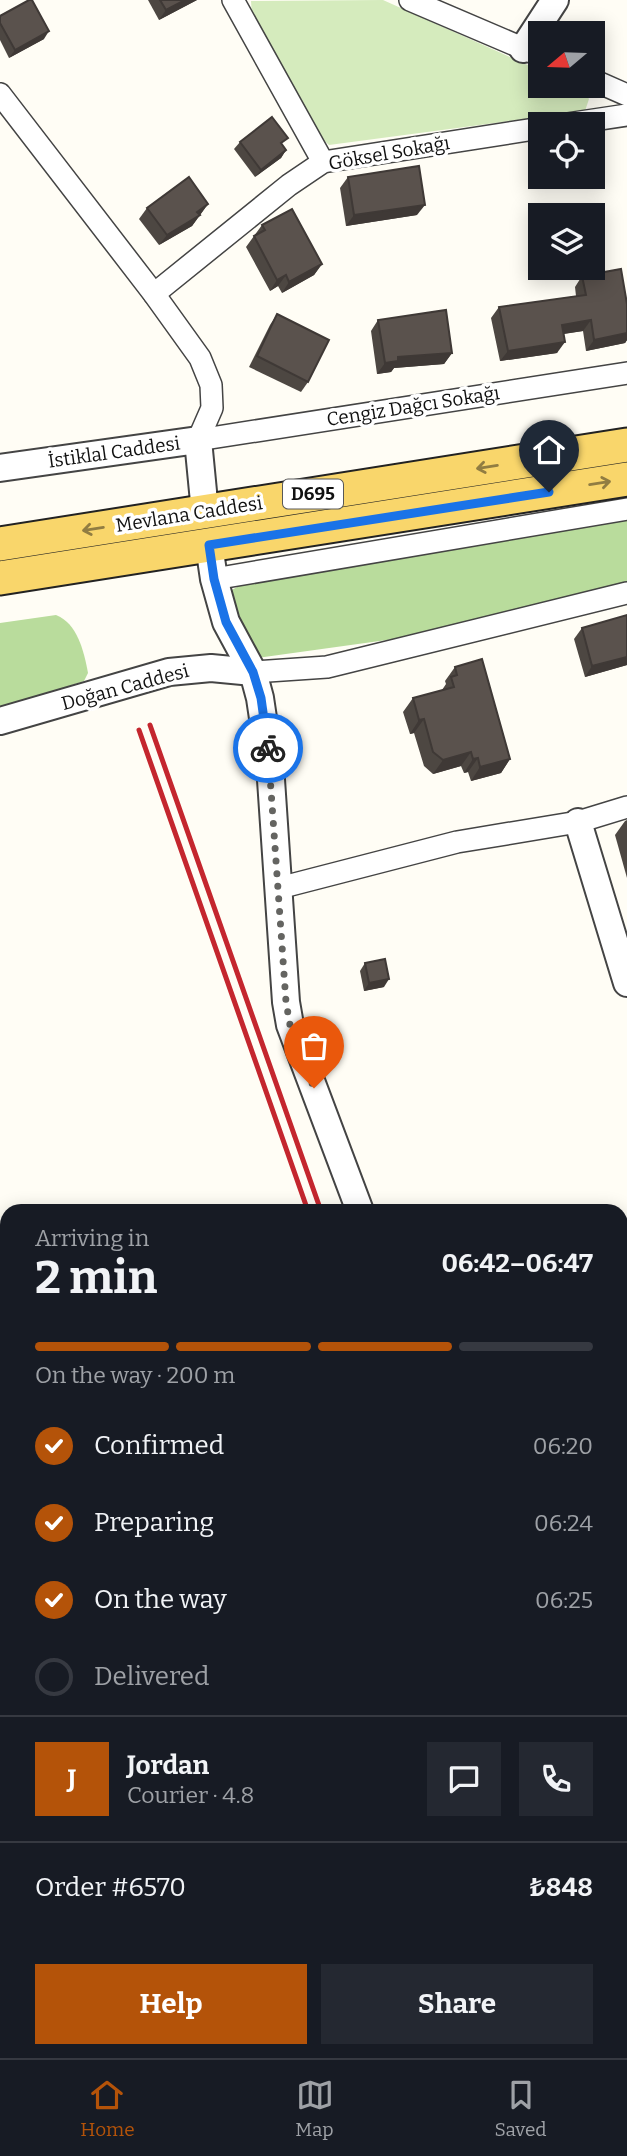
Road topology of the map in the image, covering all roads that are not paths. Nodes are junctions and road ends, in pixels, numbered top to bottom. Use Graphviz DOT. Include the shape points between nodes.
graph roads {
  1 [pos="233,0"];
  2 [pos="410,0"];
  3 [pos="555,0"];
  4 [pos="546,21"];
  5 [pos="528,50"];
  6 [pos="606,86"];
  7 [pos="0,94"];
  8 [pos="627,95"];
  9 [pos="627,115"];
  10 [pos="605,118"];
  11 [pos="528,130"];
  12 [pos="323,162"];
  13 [pos="154,294"];
  14 [pos="627,373"];
  15 [pos="198,440"];
  16 [pos="627,445"];
  17 [pos="0,468"];
  18 [pos="627,479"];
  19 [pos="627,509"];
  20 [pos="205,512"];
  21 [pos="0,544"];
  22 [pos="209,545"];
  23 [pos="0,578"];
  24 [pos="214,579"];
  25 [pos="627,593"];
  26 [pos="253,672"];
  27 [pos="0,721"];
  28 [pos="627,807"];
  29 [pos="578,822"];
  30 [pos="279,888"];
  31 [pos="627,983"];
  32 [pos="357,1204"];
  1 -- 12 [label="street"];
  2 -- 5 [label="street"];
  3 -- 4 [label="street"];
  6 -- 8 [label="street"];
  7 -- 13 [label="street"];
  9 -- 10 [label="street"];
  11 -- 12 [label="street, Göksel Sokağı"];
  12 -- 13 [label="street, Göksel Sokağı"];
  13 -- 15 [label="street" via="200,358 211,385 212,408"];
  14 -- 15 [label="street, Cengiz Dağcı Sokağı"];
  15 -- 17 [label="street, İstiklal Caddesi"];
  15 -- 20 [label="street, İstiklal Caddesi"];
  16 -- 20 [label="main road, Mevlana Caddesi / D695, one-way"];
  22 -- 18 [label="main road, Mevlana Caddesi / D695, one-way"];
  19 -- 24 [label="street"];
  20 -- 21 [label="main road, Mevlana Caddesi / D695, one-way"];
  22 -- 23 [label="main road, Mevlana Caddesi / D695"];
  22 -- 24 [label="street"];
  24 -- 26 [label="street" via="226,622"];
  25 -- 26 [label="street" via="327,667"];
  26 -- 27 [label="street, Doğan Caddesi" via="212,668 169,672"];
  26 -- 30 [label="street" via="264,721"];
  28 -- 29 [label="street"];
  29 -- 30 [label="street" via="457,842"];
  29 -- 31 [label="street"];
  30 -- 32 [label="street" via="290,1025"];
}
